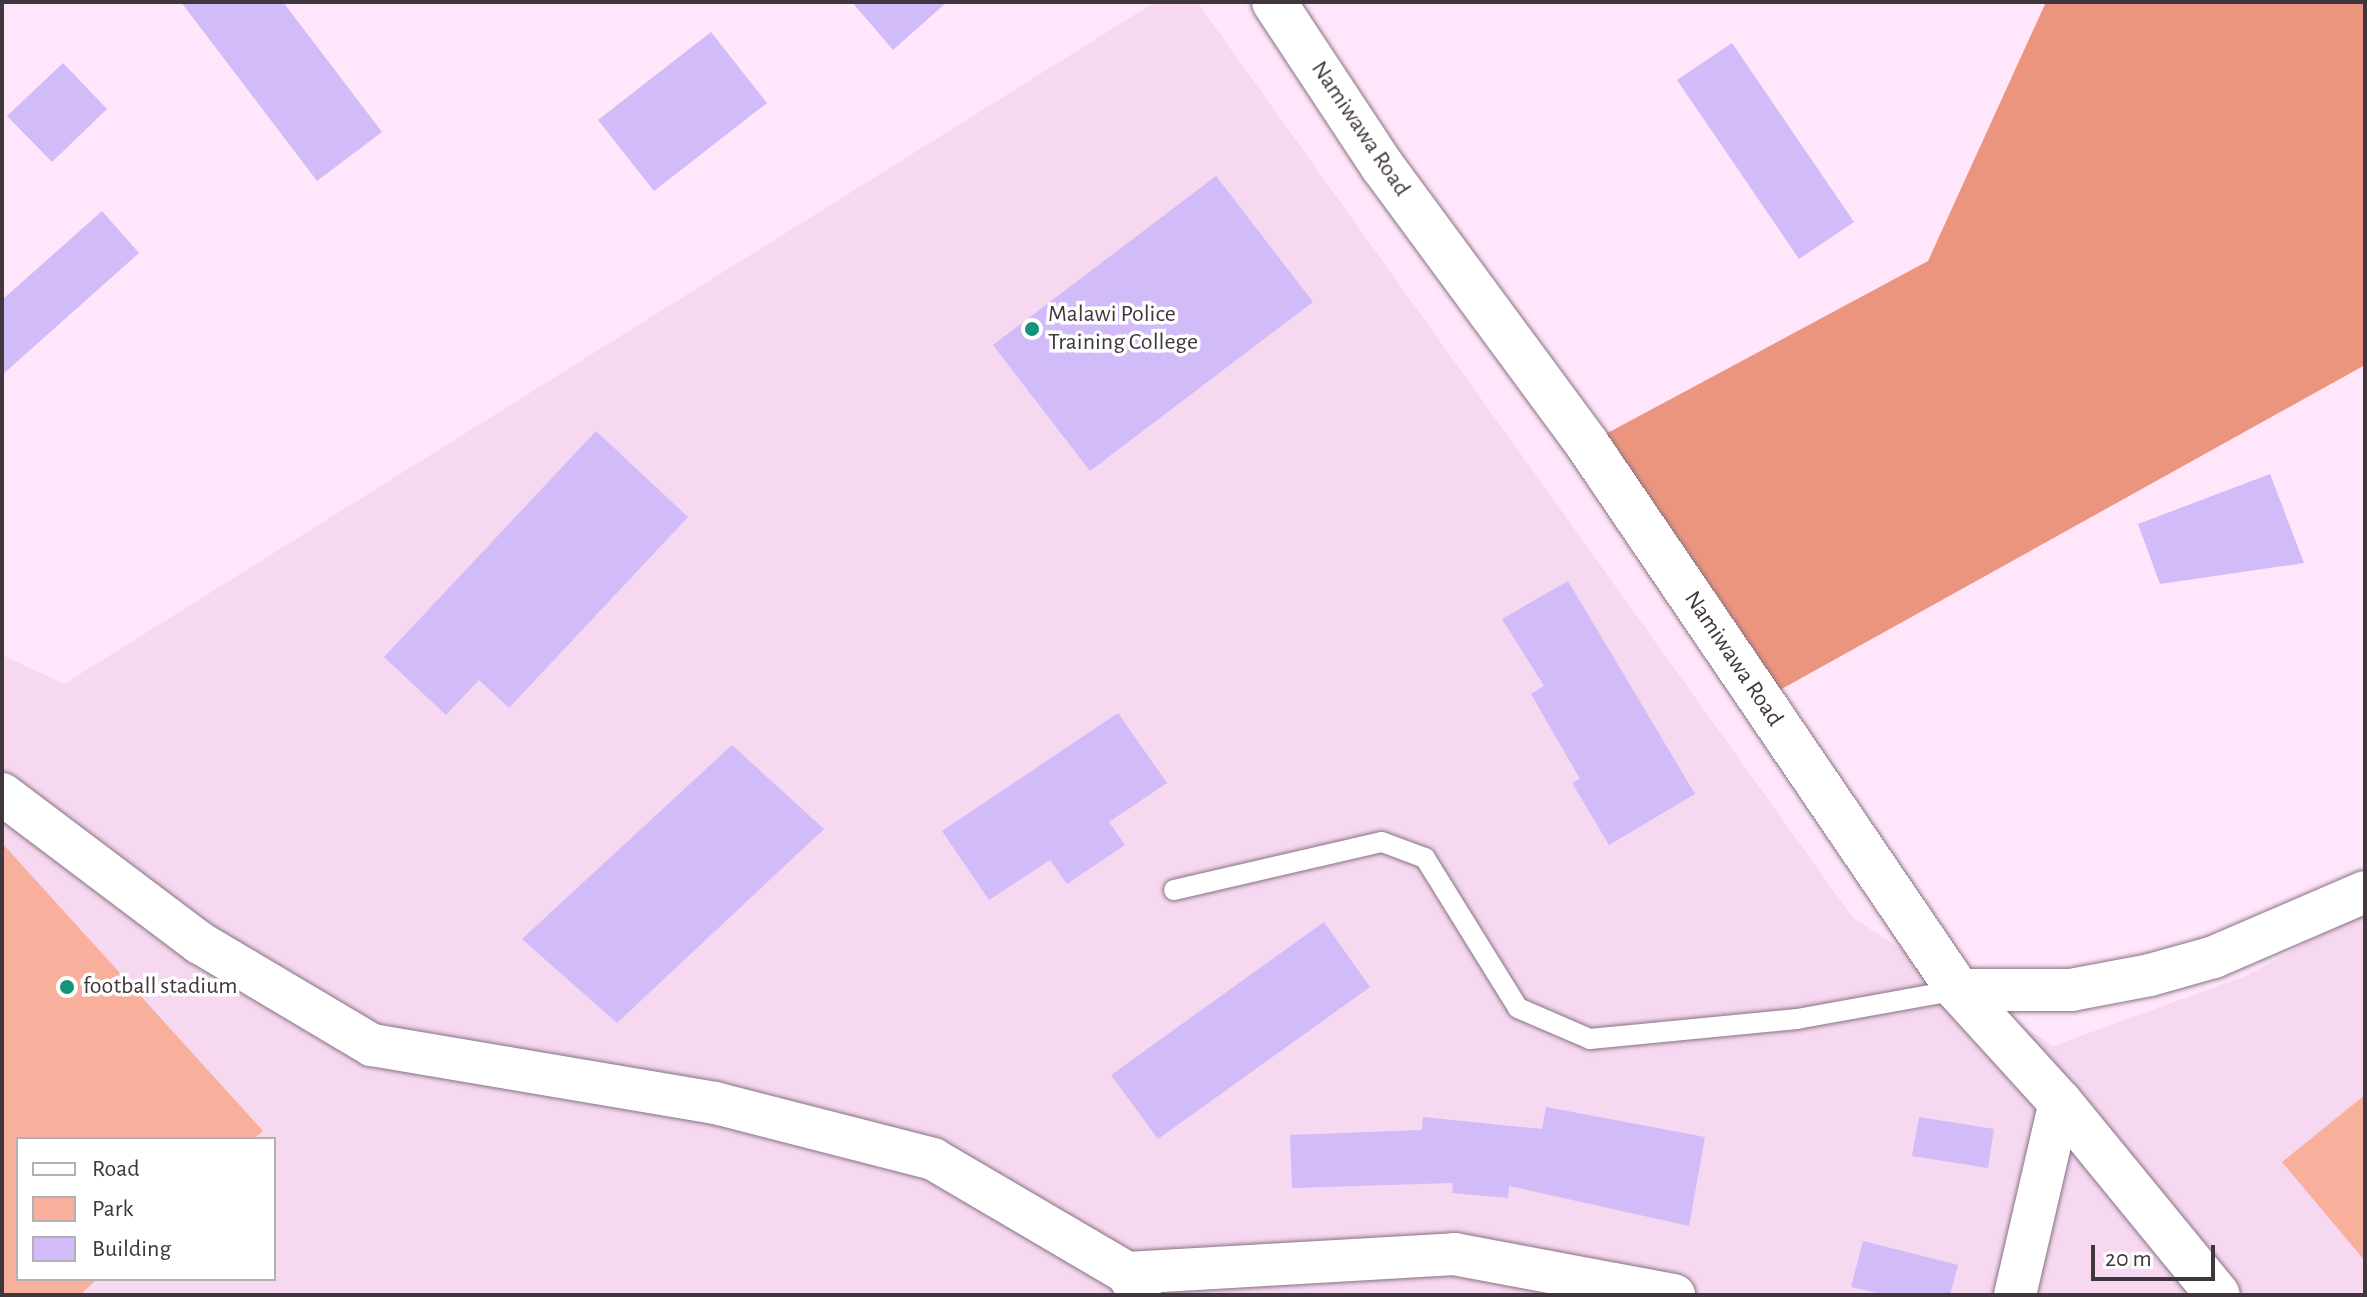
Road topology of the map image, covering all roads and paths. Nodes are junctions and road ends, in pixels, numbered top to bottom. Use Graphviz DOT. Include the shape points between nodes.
graph roads {
  1 [pos="1274,2"];
  2 [pos="2,794"];
  3 [pos="1174,890"];
  4 [pos="2365,892"];
  5 [pos="1958,990"];
  6 [pos="2060,1102"];
  7 [pos="1134,1284"];
  8 [pos="1674,1295"];
  9 [pos="2015,1295"];
  10 [pos="2218,1295"];
  1 -- 5 [label="street, Namiwawa Road" via="1383,167 1587,444"];
  2 -- 7 [label="street" via="200,943 372,1045 715,1103 933,1159"];
  3 -- 5 [label="lane" via="1382,842 1425,858 1518,1008 1590,1039 1797,1019"];
  4 -- 5 [label="street" via="2214,957 2150,975 2071,990"];
  5 -- 6 [label="street, Namiwawa Road"];
  6 -- 9 [label="street"];
  6 -- 10 [label="street, Namiwawa Road"];
  7 -- 8 [label="street" via="1454,1254"];
}
